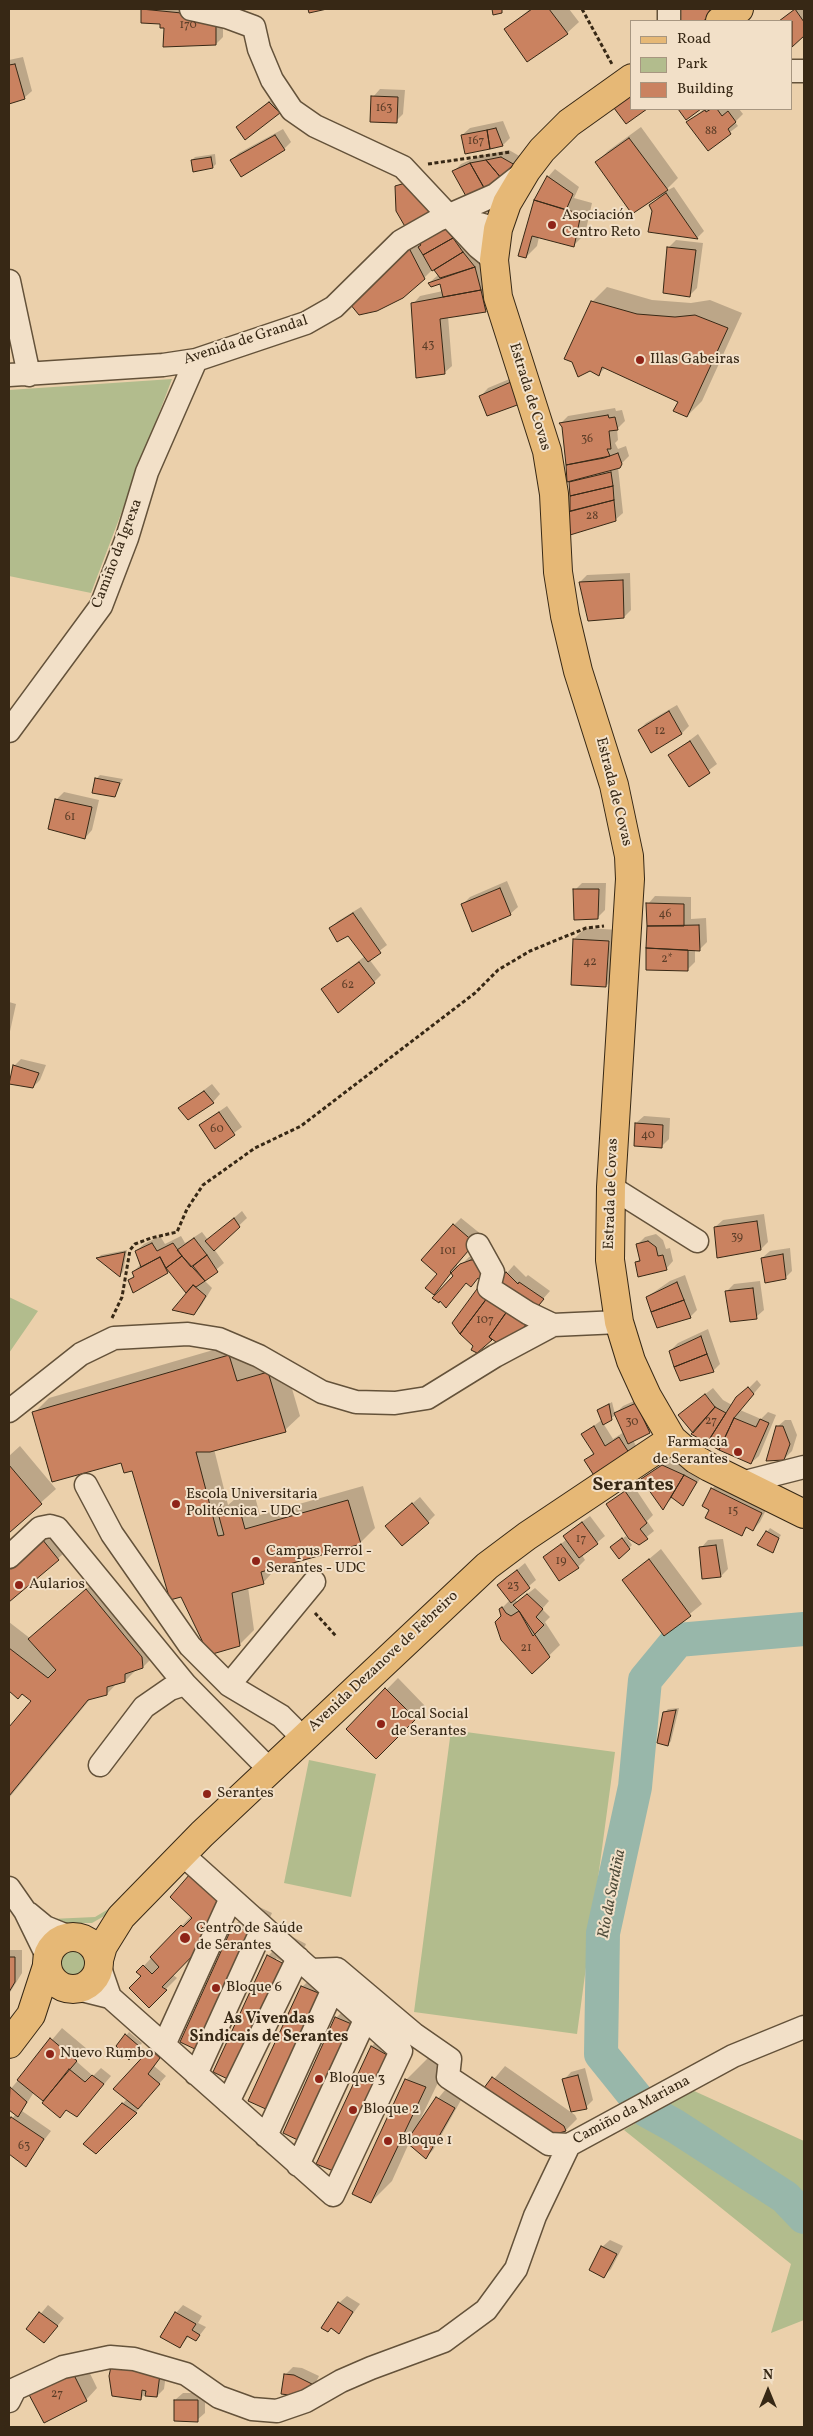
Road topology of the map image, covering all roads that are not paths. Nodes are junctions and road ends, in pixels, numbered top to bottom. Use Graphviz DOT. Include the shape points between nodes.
graph roads {
  1 [pos="191,9"];
  2 [pos="627,81"];
  3 [pos="534,160"];
  4 [pos="447,215"];
  5 [pos="500,222"];
  6 [pos="494,260"];
  7 [pos="9,281"];
  8 [pos="196,360"];
  9 [pos="19,375"];
  10 [pos="9,731"];
  11 [pos="611,1187"];
  12 [pos="697,1242"];
  13 [pos="478,1245"];
  14 [pos="619,1322"];
  15 [pos="553,1325"];
  16 [pos="9,1411"];
  17 [pos="672,1438"];
  18 [pos="804,1466"];
  19 [pos="741,1483"];
  20 [pos="86,1485"];
  21 [pos="804,1514"];
  22 [pos="9,1557"];
  23 [pos="307,1590"];
  24 [pos="185,1684"];
  25 [pos="229,1684"];
  26 [pos="304,1738"];
  27 [pos="100,1765"];
  28 [pos="270,1770"];
  29 [pos="182,1854"];
  30 [pos="9,1888"];
  31 [pos="231,1898"];
  32 [pos="25,1911"];
  33 [pos="121,1917"];
  34 [pos="263,1927"];
  35 [pos="75,1938"];
  36 [pos="48,1962"];
  37 [pos="99,1962"];
  38 [pos="304,1964"];
  39 [pos="74,1989"];
  40 [pos="332,1989"];
  41 [pos="110,1997"];
  42 [pos="31,2015"];
  43 [pos="365,2020"];
  44 [pos="804,2026"];
  45 [pos="9,2044"];
  46 [pos="164,2045"];
  47 [pos="196,2074"];
  48 [pos="228,2102"];
  49 [pos="266,2136"];
  50 [pos="569,2145"];
  51 [pos="298,2165"];
  52 [pos="9,2401"];
  1 -- 4 [label="street" via="254,27 272,80 292,110 315,126 403,168"];
  2 -- 3 [label="main road, Estrada de Covas" via="569,123"];
  3 -- 4 [label="street" via="495,195"];
  3 -- 5 [label="main road, Estrada de Covas"];
  4 -- 5 [label="street" via="494,211"];
  4 -- 6 [label="street"];
  4 -- 8 [label="street, Avenida de Grandal" via="401,241 321,316"];
  5 -- 6 [label="main road, Estrada de Covas"];
  6 -- 11 [label="main road, Estrada de Covas" via="498,298 547,451 554,494 558,572 578,671 625,828 630,879"];
  7 -- 9 [label="street"];
  8 -- 9 [label="street, Avenida de Grandal" via="163,366"];
  8 -- 10 [label="street, Camiño da Igrexa" via="147,472 127,538 101,606"];
  11 -- 12 [label="street"];
  11 -- 14 [label="main road, Estrada de Covas" via="610,1260"];
  13 -- 15 [label="street" via="493,1272 489,1288"];
  14 -- 15 [label="street"];
  14 -- 17 [label="main road, Estrada de Covas" via="646,1396"];
  15 -- 16 [label="street" via="427,1398 395,1403 356,1402 322,1392 259,1356 219,1339 188,1334 114,1338 81,1354"];
  17 -- 19 [label="main road, Estrada de Covas" via="695,1459"];
  17 -- 26 [label="main road, Avenida Dezanove de Febreiro" via="487,1566"];
  18 -- 19 [label="street"];
  19 -- 21 [label="main road, Estrada de Covas"];
  20 -- 25 [label="street" via="112,1534 190,1646"];
  22 -- 24 [label="street" via="40,1528 57,1528"];
  23 -- 25 [label="street"];
  24 -- 27 [label="street" via="170,1689 144,1707"];
  24 -- 28 [label="street"];
  25 -- 26 [label="street" via="281,1716"];
  26 -- 28 [label="main road, Avenida Dezanove de Febreiro"];
  28 -- 29 [label="main road, Avenida Dezanove de Febreiro"];
  29 -- 31 [label="street"];
  29 -- 33 [label="main road, Avenida Dezanove de Febreiro"];
  30 -- 32 [label="street"];
  31 -- 34 [label="street"];
  31 -- 46 [label="street"];
  32 -- 35 [label="street" via="44,1927"];
  32 -- 36 [label="street"];
  33 -- 35 [label="main road, Avenida Dezanove de Febreiro"];
  33 -- 37 [label="main road, Avenida Dezanove de Febreiro" via="104,1946"];
  34 -- 38 [label="street"];
  34 -- 47 [label="street"];
  35 -- 36 [label="main road" via="57,1944"];
  35 -- 37 [label="main road" via="94,1949"];
  36 -- 39 [label="main road" via="55,1982"];
  36 -- 42 [label="main road"];
  37 -- 39 [label="main road" via="93,1980"];
  37 -- 41 [label="street"];
  38 -- 40 [label="street"];
  38 -- 48 [label="street"];
  38 -- 50 [label="street, Camiño da Mariana" via="337,1969 414,2034 450,2059 448,2077 549,2144"];
  39 -- 41 [label="street"];
  39 -- 42 [label="main road"];
  40 -- 43 [label="street"];
  40 -- 49 [label="street"];
  41 -- 46 [label="street"];
  42 -- 45 [label="main road"];
  43 -- 51 [label="street"];
  43 -- 51 [label="street" via="401,2051 333,2195"];
  44 -- 50 [label="street, Camiño da Mariana" via="733,2056"];
  46 -- 47 [label="street"];
  47 -- 48 [label="street"];
  48 -- 49 [label="street"];
  49 -- 51 [label="street"];
  50 -- 52 [label="street" via="535,2216 516,2269 486,2310 444,2341 371,2368 306,2401 276,2411 252,2409 220,2397 186,2374 134,2359 110,2357 63,2367 15,2389"];
}
